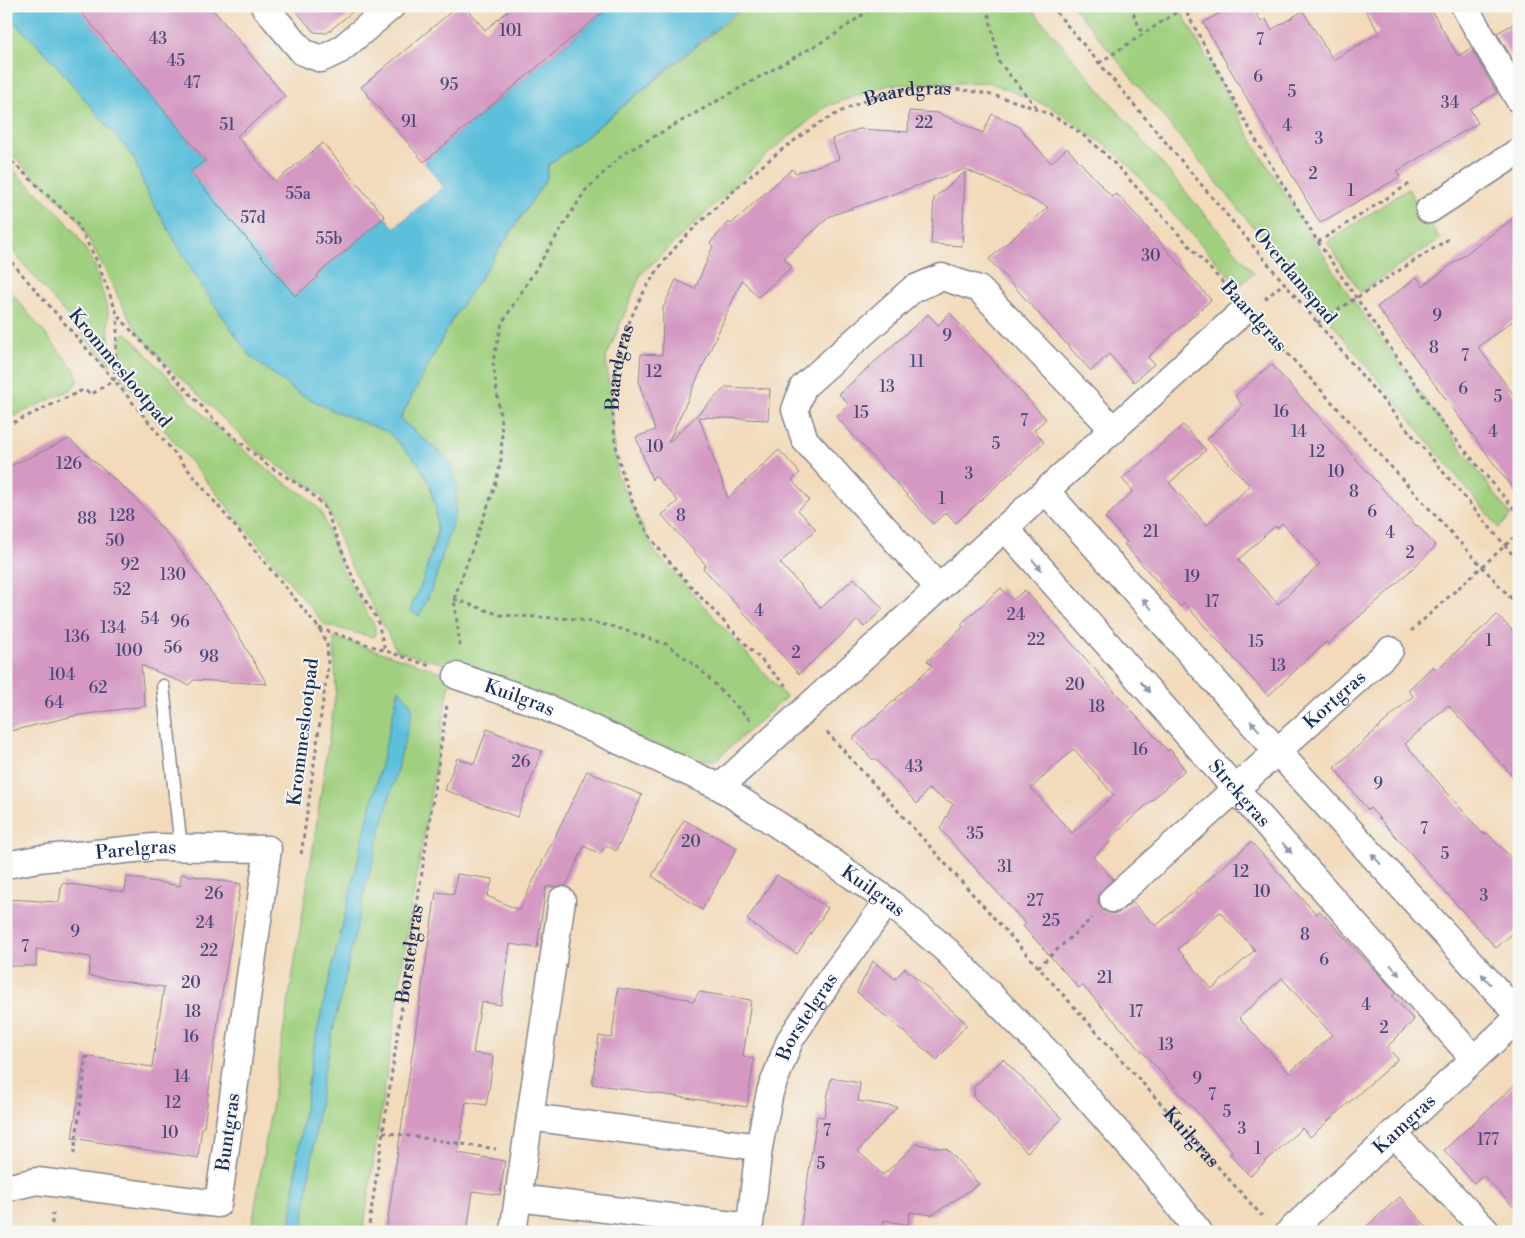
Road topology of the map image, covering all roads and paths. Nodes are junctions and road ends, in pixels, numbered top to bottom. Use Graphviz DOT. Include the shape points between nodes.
graph roads {
  1 [pos="264,6"];
  2 [pos="392,6"];
  3 [pos="875,6"];
  4 [pos="987,6"];
  5 [pos="1051,6"];
  6 [pos="1130,6"];
  7 [pos="1464,6"];
  8 [pos="1185,7"];
  9 [pos="1142,33"];
  10 [pos="1099,63"];
  11 [pos="1519,100"];
  12 [pos="1038,109"];
  13 [pos="1519,152"];
  14 [pos="6,156"];
  15 [pos="1429,210"];
  16 [pos="1318,242"];
  17 [pos="6,256"];
  18 [pos="1230,290"];
  19 [pos="1357,298"];
  20 [pos="1239,315"];
  21 [pos="118,316"];
  22 [pos="1317,323"];
  23 [pos="1263,326"];
  24 [pos="114,380"];
  25 [pos="6,426"];
  26 [pos="1114,430"];
  27 [pos="1046,491"];
  28 [pos="1519,515"];
  29 [pos="1005,528"];
  30 [pos="1519,533"];
  31 [pos="1505,546"];
  32 [pos="1519,562"];
  33 [pos="1482,566"];
  34 [pos="939,588"];
  35 [pos="454,599"];
  36 [pos="1519,607"];
  37 [pos="319,628"];
  38 [pos="385,650"];
  39 [pos="1390,650"];
  40 [pos="457,676"];
  41 [pos="163,686"];
  42 [pos="806,708"];
  43 [pos="754,724"];
  44 [pos="1278,752"];
  45 [pos="720,787"];
  46 [pos="1236,790"];
  47 [pos="181,848"];
  48 [pos="268,849"];
  49 [pos="300,857"];
  50 [pos="6,865"];
  51 [pos="1114,899"];
  52 [pos="562,900"];
  53 [pos="888,901"];
  54 [pos="1038,967"];
  55 [pos="1519,1016"];
  56 [pos="87,1056"];
  57 [pos="1474,1059"];
  58 [pos="530,1117"];
  59 [pos="383,1132"];
  60 [pos="1393,1132"];
  61 [pos="759,1148"];
  62 [pos="525,1153"];
  63 [pos="70,1185"];
  64 [pos="6,1188"];
  65 [pos="518,1198"];
  66 [pos="244,1217"];
  67 [pos="1263,1217"];
  68 [pos="749,1229"];
  69 [pos="241,1232"];
  70 [pos="368,1232"];
  71 [pos="513,1232"];
  72 [pos="1198,1232"];
  73 [pos="1289,1232"];
  74 [pos="1488,1232"];
  1 -- 2 [label="street" via="303,52 321,59 340,50"];
  3 -- 35 [label="path" via="834,35 623,154 585,191 502,323 493,361 502,432 501,460 495,486"];
  4 -- 12 [label="path" via="999,62"];
  5 -- 10 [label="path, Overdamspad"];
  6 -- 9 [label="path"];
  7 -- 11 [label="street"];
  8 -- 9 [label="path"];
  8 -- 16 [label="path" via="1254,137"];
  9 -- 10 [label="path"];
  10 -- 22 [label="path, Overdamspad"];
  12 -- 18 [label="path, Baardgras" via="1077,130 1103,152"];
  12 -- 42 [label="path, Baardgras" via="986,92 914,90 874,97 836,113 776,155 702,222 667,258 647,286 632,316 617,357 613,391 614,430 621,469 636,509 654,543"];
  13 -- 15 [label="street"];
  14 -- 21 [label="path" via="76,222 97,261"];
  15 -- 16 [label="path" via="1412,182"];
  15 -- 19 [label="path" via="1448,240"];
  16 -- 19 [label="path"];
  17 -- 24 [label="path, Krommeslootpad"];
  19 -- 22 [label="path"];
  19 -- 28 [label="path" via="1442,424"];
  20 -- 26 [label="street, Baardgras"];
  21 -- 24 [label="path"];
  21 -- 38 [label="path" via="216,422 266,464 310,492 325,508 355,583 377,619"];
  22 -- 31 [label="path, Overdamspad"];
  23 -- 33 [label="path, Baardgras"];
  24 -- 25 [label="path" via="92,394 83,390"];
  24 -- 37 [label="path, Krommeslootpad"];
  26 -- 27 [label="street, Baardgras"];
  26 -- 34 [label="street" via="979,289 942,277 913,289 803,387 795,410 805,440"];
  27 -- 29 [label="street, Baardgras"];
  44 -- 27 [label="street, one-way"];
  29 -- 34 [label="street, Baardgras"];
  29 -- 46 [label="street, Strekgras, one-way"];
  30 -- 31 [label="path"];
  31 -- 32 [label="path, Overdamspad"];
  31 -- 33 [label="path"];
  33 -- 36 [label="path, Baardgras"];
  33 -- 39 [label="path"];
  34 -- 42 [label="street, Baardgras"];
  35 -- 40 [label="path, Borstelgras" via="463,659"];
  35 -- 43 [label="path" via="500,615 576,619 615,627 666,644 700,669"];
  37 -- 38 [label="path"];
  37 -- 49 [label="path, Krommeslootpad" via="327,644 328,666"];
  38 -- 40 [label="path"];
  39 -- 44 [label="street, Kortgras"];
  40 -- 45 [label="street, Kuilgras" via="534,702"];
  40 -- 59 [label="path, Borstelgras" via="448,701"];
  41 -- 47 [label="lane"];
  42 -- 45 [label="street, Baardgras"];
  42 -- 54 [label="path, Kuilgras"];
  44 -- 46 [label="street"];
  55 -- 44 [label="street, one-way"];
  45 -- 53 [label="street, Kuilgras"];
  46 -- 51 [label="street"];
  46 -- 57 [label="street, Strekgras, one-way"];
  47 -- 48 [label="street, Parelgras"];
  47 -- 50 [label="street, Parelgras" via="154,847"];
  48 -- 63 [label="street, Buntgras" via="218,1204"];
  51 -- 54 [label="path"];
  52 -- 58 [label="street"];
  53 -- 61 [label="street, Borstelgras" via="790,1040 770,1092"];
  53 -- 72 [label="street, Kuilgras" via="946,950 1049,1054 1154,1174"];
  54 -- 67 [label="path, Kuilgras"];
  55 -- 57 [label="street, Kamgras"];
  56 -- 63 [label="path"];
  57 -- 60 [label="street, Kamgras"];
  58 -- 61 [label="street"];
  58 -- 62 [label="street"];
  59 -- 62 [label="path"];
  59 -- 70 [label="path, Borstelgras"];
  60 -- 73 [label="street, Kamgras"];
  60 -- 74 [label="street"];
  61 -- 68 [label="street, Borstelgras"];
  62 -- 65 [label="street"];
  63 -- 64 [label="street, Buntgras" via="37,1181"];
  65 -- 68 [label="street, Borstelgras"];
  65 -- 71 [label="street"];
  66 -- 69 [label="path"];
}
